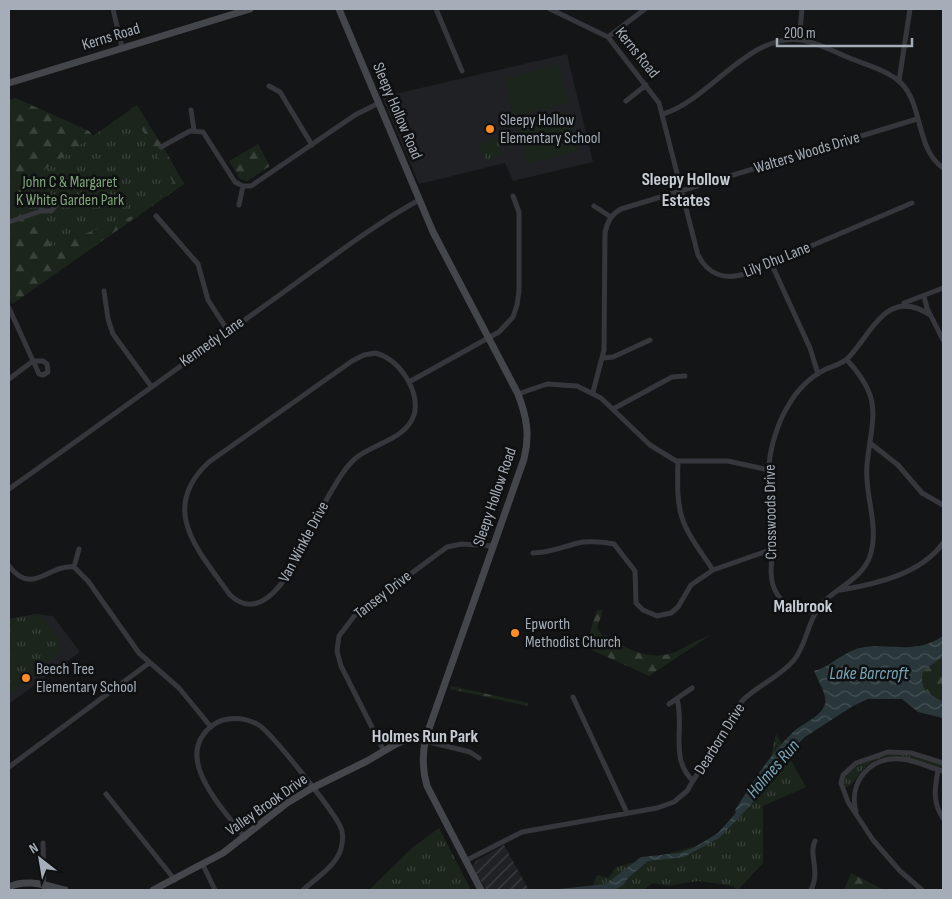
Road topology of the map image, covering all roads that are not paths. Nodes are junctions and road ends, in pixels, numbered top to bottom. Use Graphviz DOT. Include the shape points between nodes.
graph roads {
  1 [pos="113,9"];
  2 [pos="250,9"];
  3 [pos="339,9"];
  4 [pos="436,9"];
  5 [pos="550,9"];
  6 [pos="645,9"];
  7 [pos="802,9"];
  8 [pos="910,9"];
  9 [pos="608,37"];
  10 [pos="799,40"];
  11 [pos="122,48"];
  12 [pos="462,71"];
  13 [pos="899,81"];
  14 [pos="9,83"];
  15 [pos="646,85"];
  16 [pos="269,86"];
  17 [pos="626,101"];
  18 [pos="379,103"];
  19 [pos="191,110"];
  20 [pos="663,114"];
  21 [pos="917,119"];
  22 [pos="194,130"];
  23 [pos="312,145"];
  24 [pos="161,147"];
  25 [pos="943,168"];
  26 [pos="243,186"];
  27 [pos="682,190"];
  28 [pos="513,196"];
  29 [pos="419,200"];
  30 [pos="912,203"];
  31 [pos="239,206"];
  32 [pos="594,206"];
  33 [pos="41,211"];
  34 [pos="156,216"];
  35 [pos="611,217"];
  36 [pos="9,222"];
  37 [pos="771,263"];
  38 [pos="943,288"];
  39 [pos="104,291"];
  40 [pos="924,296"];
  41 [pos="899,305"];
  42 [pos="9,308"];
  43 [pos="930,315"];
  44 [pos="228,330"];
  45 [pos="488,338"];
  46 [pos="650,340"];
  47 [pos="943,340"];
  48 [pos="603,358"];
  49 [pos="847,360"];
  50 [pos="818,374"];
  51 [pos="685,376"];
  52 [pos="9,379"];
  53 [pos="409,382"];
  54 [pos="151,386"];
  55 [pos="593,392"];
  56 [pos="518,394"];
  57 [pos="613,409"];
  58 [pos="870,443"];
  59 [pos="678,461"];
  60 [pos="769,470"];
  61 [pos="9,489"];
  62 [pos="943,504"];
  63 [pos="943,544"];
  64 [pos="493,546"];
  65 [pos="79,549"];
  66 [pos="773,549"];
  67 [pos="533,553"];
  68 [pos="9,566"];
  69 [pos="74,567"];
  70 [pos="713,570"];
  71 [pos="841,590"];
  72 [pos="815,613"];
  73 [pos="149,663"];
  74 [pos="692,688"];
  75 [pos="573,697"];
  76 [pos="677,699"];
  77 [pos="669,704"];
  78 [pos="211,727"];
  79 [pos="426,739"];
  80 [pos="384,751"];
  81 [pos="479,758"];
  82 [pos="943,763"];
  83 [pos="9,767"];
  84 [pos="941,770"];
  85 [pos="694,780"];
  86 [pos="312,788"];
  87 [pos="106,794"];
  88 [pos="627,813"];
  89 [pos="857,815"];
  90 [pos="943,818"];
  91 [pos="245,838"];
  92 [pos="815,840"];
  93 [pos="44,843"];
  94 [pos="465,861"];
  95 [pos="203,865"];
  96 [pos="175,880"];
  97 [pos="9,887"];
  98 [pos="44,888"];
  99 [pos="65,890"];
  100 [pos="153,890"];
  101 [pos="215,890"];
  102 [pos="303,890"];
  103 [pos="481,890"];
  104 [pos="811,890"];
  105 [pos="922,890"];
  1 -- 11 [label="street"];
  2 -- 11 [label="main road, Kerns Road"];
  3 -- 18 [label="main road, Sleepy Hollow Road"];
  4 -- 12 [label="street"];
  5 -- 9 [label="street, Kerns Road"];
  6 -- 9 [label="street"];
  7 -- 10 [label="street"];
  8 -- 13 [label="street"];
  9 -- 15 [label="street, Kerns Road"];
  10 -- 13 [label="street" via="838,53"];
  10 -- 20 [label="street" via="762,47 684,105"];
  11 -- 14 [label="main road, Kerns Road"];
  13 -- 21 [label="street" via="908,93"];
  15 -- 17 [label="street"];
  15 -- 20 [label="street, Kerns Road"];
  16 -- 23 [label="street" via="280,92"];
  18 -- 23 [label="street"];
  18 -- 29 [label="main road, Sleepy Hollow Road"];
  19 -- 22 [label="street"];
  20 -- 27 [label="street, Lily Dhu Lane"];
  21 -- 25 [label="street" via="931,154"];
  21 -- 27 [label="street, Walters Woods Drive"];
  22 -- 24 [label="street"];
  22 -- 26 [label="street" via="206,134 235,182"];
  23 -- 26 [label="street" via="256,184"];
  26 -- 31 [label="street"];
  27 -- 35 [label="street, Walters Woods Drive" via="621,209"];
  27 -- 37 [label="street, Lily Dhu Lane" via="698,255 710,271 733,277"];
  28 -- 45 [label="street" via="519,212 519,298 508,324"];
  29 -- 44 [label="street, Kennedy Lane"];
  29 -- 45 [label="main road, Sleepy Hollow Road"];
  30 -- 37 [label="street, Lily Dhu Lane"];
  32 -- 35 [label="street"];
  33 -- 36 [label="street"];
  34 -- 44 [label="street" via="198,264 208,300"];
  35 -- 48 [label="street" via="605,233"];
  37 -- 50 [label="street" via="810,348"];
  38 -- 40 [label="street"];
  39 -- 54 [label="street" via="113,334"];
  40 -- 41 [label="street, Crosswoods Drive"];
  40 -- 43 [label="street"];
  41 -- 43 [label="street" via="915,306"];
  41 -- 49 [label="street, Crosswoods Drive" via="880,319"];
  42 -- 52 [label="street" via="33,361"];
  43 -- 47 [label="street"];
  44 -- 54 [label="street, Kennedy Lane"];
  45 -- 53 [label="street"];
  45 -- 56 [label="main road, Sleepy Hollow Road"];
  46 -- 48 [label="street" via="622,354"];
  48 -- 55 [label="street"];
  49 -- 50 [label="street, Crosswoods Drive"];
  49 -- 58 [label="street, Dearborn Drive" via="871,393 874,416"];
  50 -- 60 [label="street, Crosswoods Drive" via="799,390 785,410 774,440"];
  51 -- 57 [label="street" via="672,377"];
  53 -- 53 [label="street, Van Winkle Drive" via="386,357 375,353 364,355 209,462 199,473 186,502 185,525 200,554 234,599 254,603 268,597 282,584 327,498 350,463 399,434 409,424 415,409"];
  54 -- 61 [label="street, Kennedy Lane"];
  55 -- 56 [label="street" via="555,383"];
  55 -- 57 [label="street"];
  56 -- 64 [label="main road, Sleepy Hollow Road" via="527,421 528,442"];
  57 -- 59 [label="street" via="650,445"];
  58 -- 62 [label="street" via="891,459 922,493"];
  58 -- 71 [label="street, Dearborn Drive" via="867,471 873,522 871,554 860,572"];
  59 -- 60 [label="street" via="728,461"];
  59 -- 70 [label="street" via="682,522"];
  60 -- 66 [label="street, Crosswoods Drive"];
  63 -- 71 [label="street" via="924,560 891,578"];
  64 -- 79 [label="main road, Sleepy Hollow Road"];
  64 -- 80 [label="street, Tansey Drive" via="462,544 443,549 355,614 341,632 337,651 341,666"];
  65 -- 69 [label="street"];
  66 -- 70 [label="street"];
  66 -- 72 [label="street, Crosswoods Drive" via="772,580 780,598 789,605"];
  67 -- 70 [label="street" via="548,554 581,542 614,544 635,571 636,603 657,616 671,613 691,585"];
  68 -- 69 [label="street" via="18,576 30,579"];
  69 -- 73 [label="street"];
  71 -- 72 [label="street, Dearborn Drive" via="822,603"];
  72 -- 85 [label="street, Dearborn Drive" via="803,646 794,660 743,701"];
  73 -- 78 [label="street" via="179,688"];
  73 -- 83 [label="street"];
  74 -- 76 [label="street"];
  75 -- 88 [label="street"];
  76 -- 77 [label="street"];
  76 -- 85 [label="street" via="680,756 685,771"];
  78 -- 86 [label="street" via="234,719 260,725"];
  78 -- 91 [label="street" via="198,746 199,773"];
  79 -- 80 [label="main road, Valley Brook Drive" via="413,737"];
  79 -- 81 [label="street, Valley Brook Drive" via="470,752"];
  79 -- 94 [label="main road, Sleepy Hollow Road" via="423,763 427,786"];
  80 -- 86 [label="main road, Valley Brook Drive"];
  82 -- 89 [label="street" via="895,751 856,763 843,775 841,783 842,792"];
  84 -- 89 [label="street" via="904,759 876,763 861,776 855,788"];
  84 -- 90 [label="street" via="934,794"];
  85 -- 88 [label="street, Dearborn Drive" via="684,795 674,802"];
  86 -- 91 [label="main road, Valley Brook Drive"];
  86 -- 102 [label="street" via="341,828 342,842 336,859"];
  87 -- 96 [label="street"];
  88 -- 94 [label="street, Dearborn Drive" via="522,832"];
  89 -- 105 [label="street" via="882,851"];
  91 -- 95 [label="main road, Valley Brook Drive"];
  92 -- 104 [label="street" via="812,848 816,872"];
  93 -- 98 [label="street"];
  94 -- 103 [label="main road, Sleepy Hollow Road"];
  95 -- 96 [label="main road, Valley Brook Drive"];
  95 -- 101 [label="street"];
  96 -- 100 [label="main road, Valley Brook Drive"];
  97 -- 98 [label="main road" via="23,883"];
  98 -- 99 [label="main road"];
}
